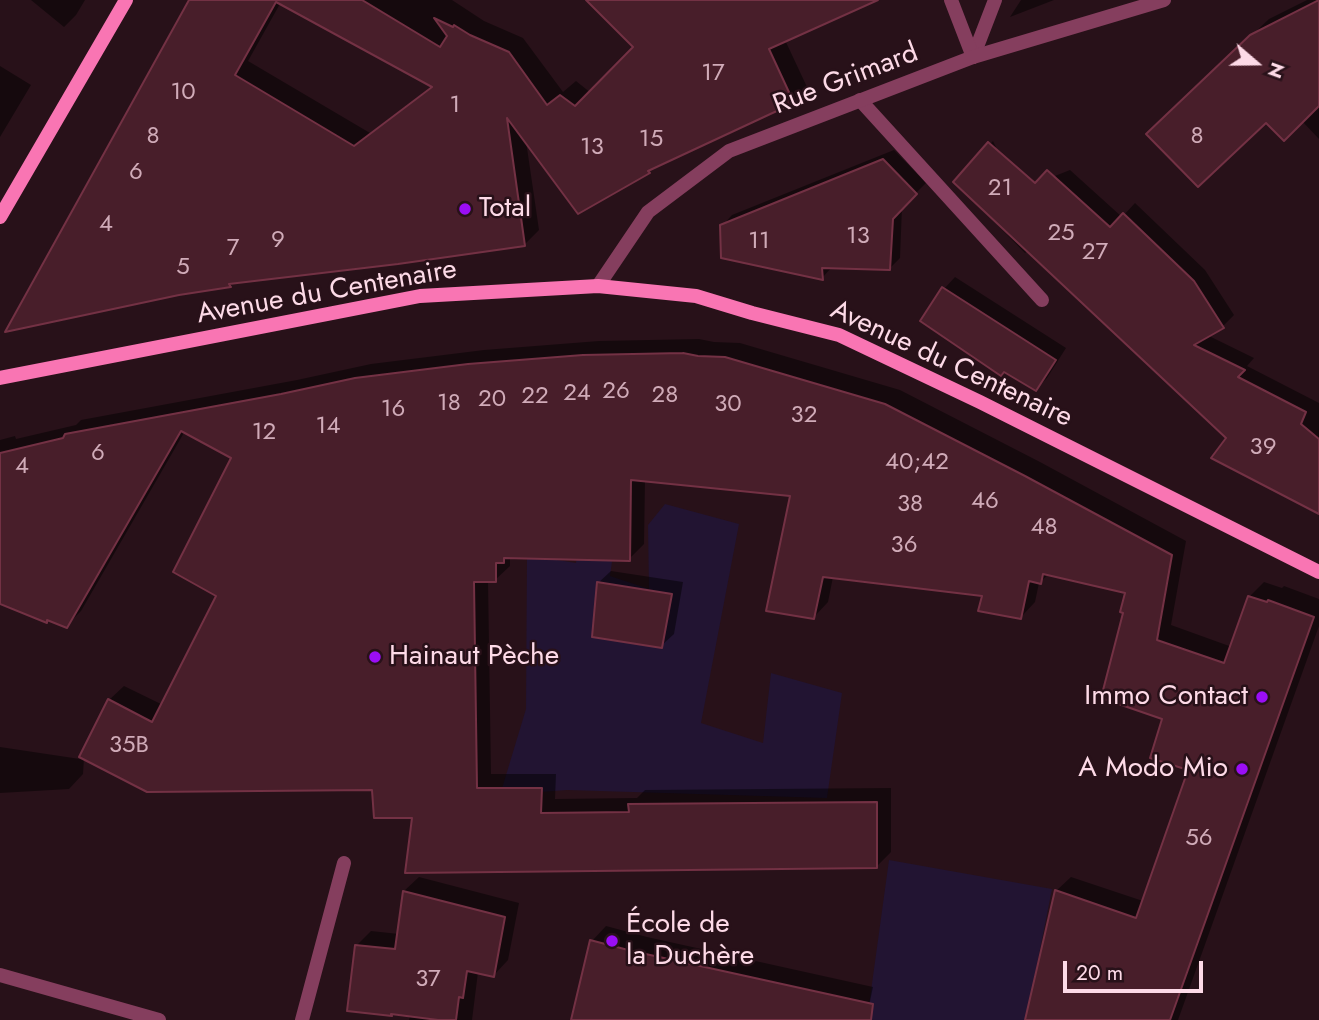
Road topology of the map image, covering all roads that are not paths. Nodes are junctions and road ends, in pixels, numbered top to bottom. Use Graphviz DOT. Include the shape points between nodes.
graph roads {
  1 [pos="126,0"];
  2 [pos="951,0"];
  3 [pos="995,0"];
  4 [pos="1164,0"];
  5 [pos="973,57"];
  6 [pos="860,100"];
  7 [pos="0,216"];
  8 [pos="598,286"];
  9 [pos="1042,300"];
  10 [pos="0,378"];
  11 [pos="1319,572"];
  12 [pos="344,863"];
  13 [pos="0,975"];
  14 [pos="159,1020"];
  15 [pos="302,1020"];
  1 -- 7 [label="main road"];
  2 -- 5 [label="street"];
  3 -- 5 [label="street"];
  4 -- 5 [label="street, Rue Grimard"];
  5 -- 6 [label="street, Rue Grimard"];
  6 -- 8 [label="street, Rue Grimard" via="729,151 648,212"];
  6 -- 9 [label="street"];
  8 -- 10 [label="main road, Avenue du Centenaire" via="420,296"];
  8 -- 11 [label="main road, Avenue du Centenaire" via="696,296 839,335"];
  12 -- 15 [label="street"];
  13 -- 14 [label="street"];
}
